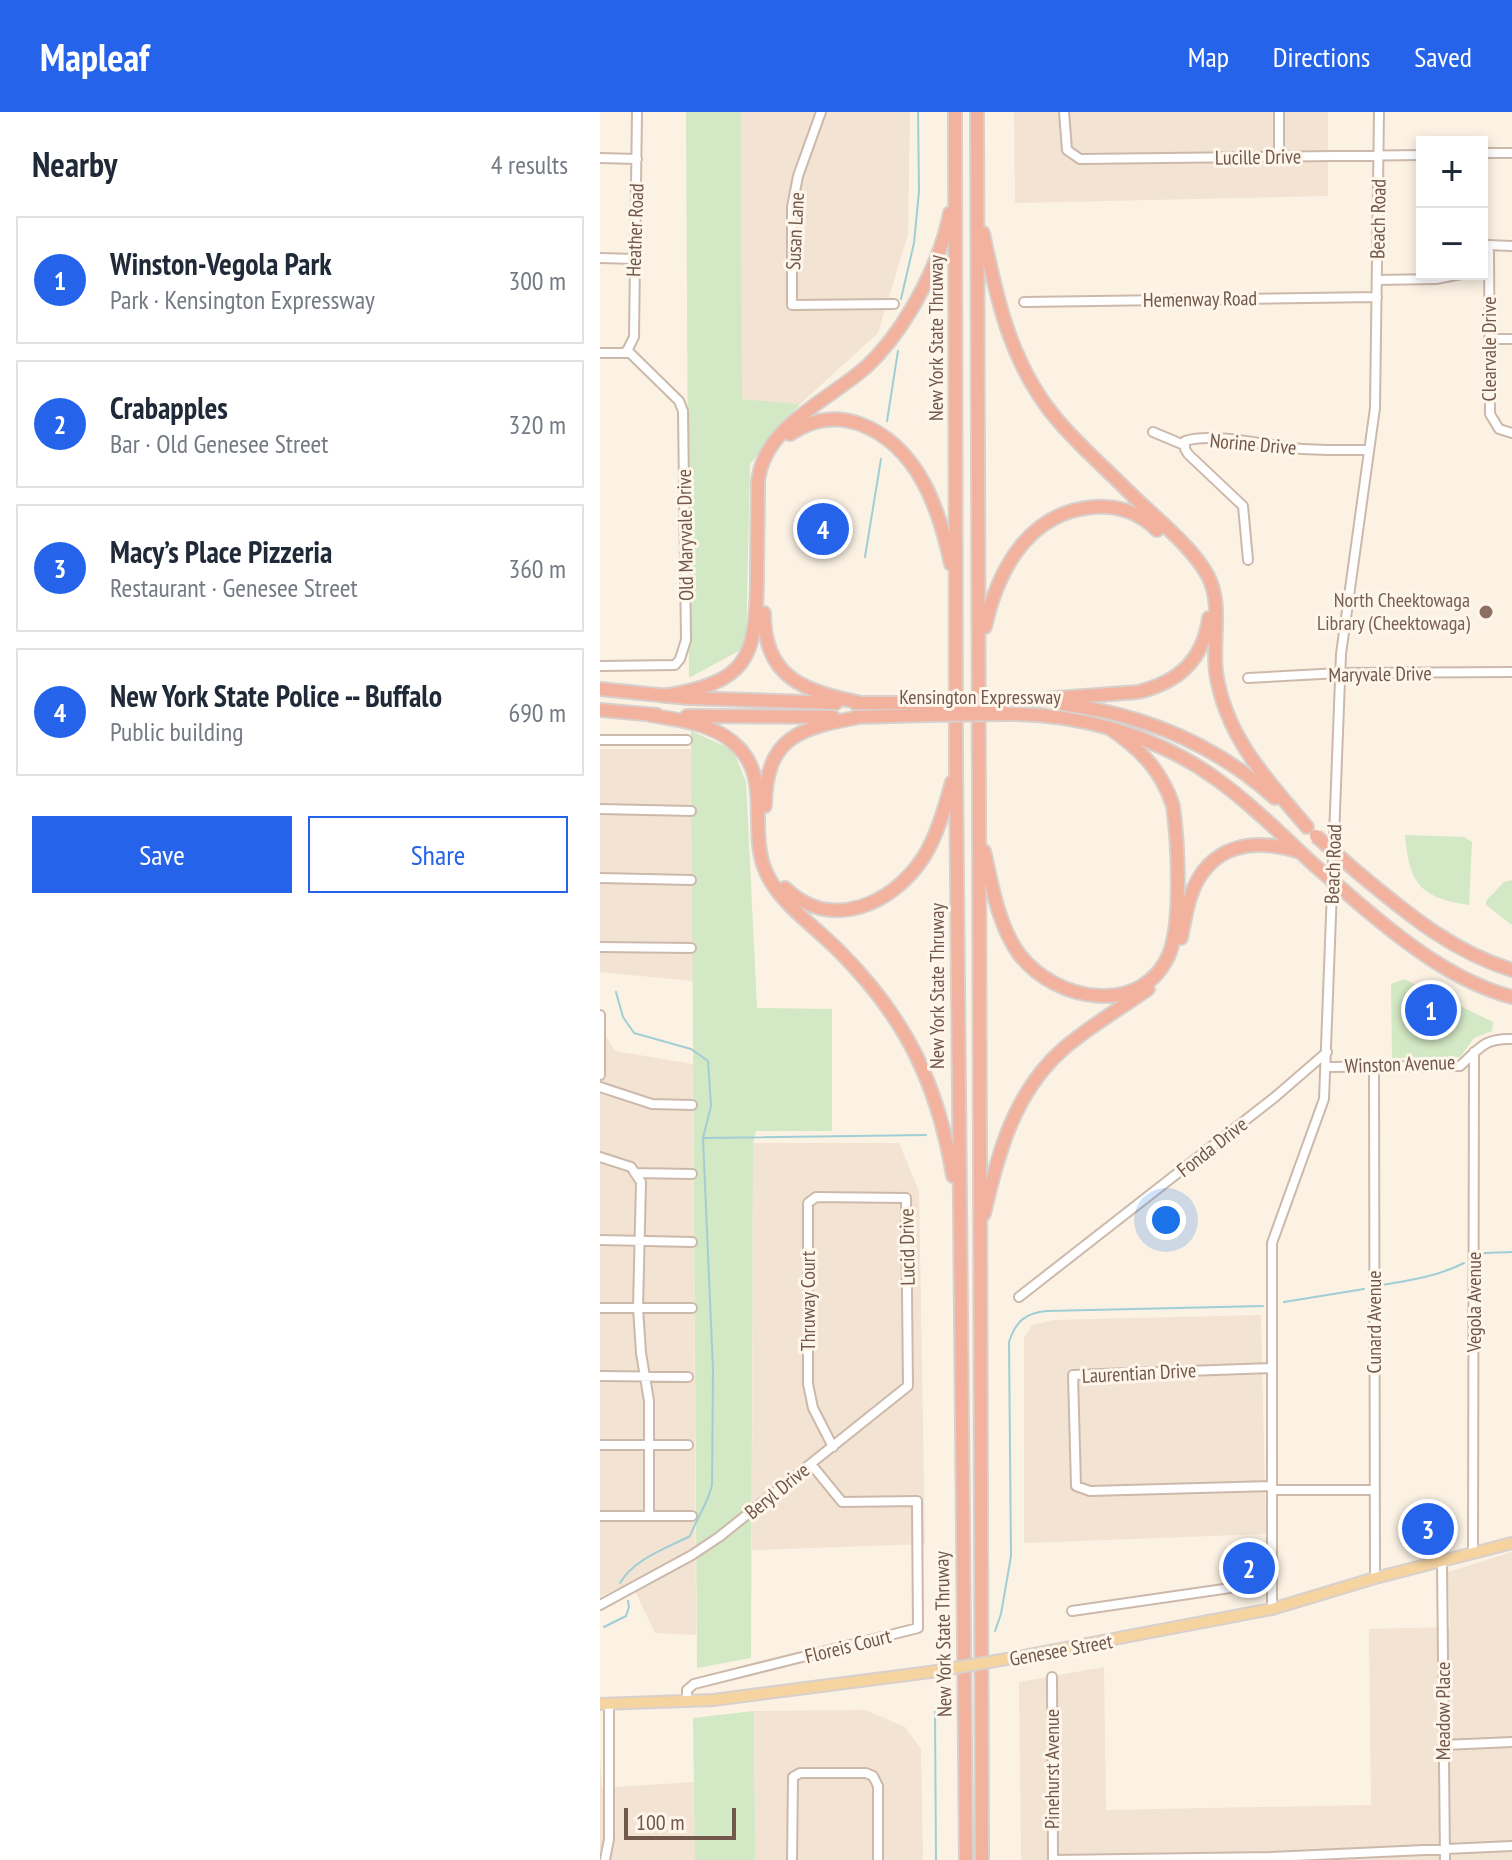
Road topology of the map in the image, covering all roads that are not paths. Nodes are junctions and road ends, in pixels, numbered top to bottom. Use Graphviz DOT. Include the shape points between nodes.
graph roads {
  1 [pos="637,112"];
  2 [pos="821,112"];
  3 [pos="955,112"];
  4 [pos="977,112"];
  5 [pos="1064,112"];
  6 [pos="1279,112"];
  7 [pos="1379,112"];
  8 [pos="1488,153"];
  9 [pos="1512,153"];
  10 [pos="1379,155"];
  11 [pos="1416,155"];
  12 [pos="1279,157"];
  13 [pos="600,158"];
  14 [pos="637,159"];
  15 [pos="955,174"];
  16 [pos="977,205"];
  17 [pos="1488,245"];
  18 [pos="1512,246"];
  19 [pos="600,258"];
  20 [pos="635,259"];
  21 [pos="1416,279"];
  22 [pos="1377,280"];
  23 [pos="1486,280"];
  24 [pos="1377,297"];
  25 [pos="1024,302"];
  26 [pos="894,304"];
  27 [pos="1489,339"];
  28 [pos="1512,339"];
  29 [pos="628,349"];
  30 [pos="600,353"];
  31 [pos="1153,432"];
  32 [pos="1512,433"];
  33 [pos="1184,445"];
  34 [pos="1369,450"];
  35 [pos="1248,560"];
  36 [pos="957,589"];
  37 [pos="981,645"];
  38 [pos="600,666"];
  39 [pos="1512,672"];
  40 [pos="1340,673"];
  41 [pos="1248,678"];
  42 [pos="600,689"];
  43 [pos="664,696"];
  44 [pos="1009,706"];
  45 [pos="600,710"];
  46 [pos="860,710"];
  47 [pos="650,715"];
  48 [pos="1108,727"];
  49 [pos="600,740"];
  50 [pos="687,740"];
  51 [pos="956,768"];
  52 [pos="600,809"];
  53 [pos="691,811"];
  54 [pos="1311,831"];
  55 [pos="979,833"];
  56 [pos="1300,852"];
  57 [pos="600,878"];
  58 [pos="691,880"];
  59 [pos="600,947"];
  60 [pos="691,948"];
  61 [pos="1512,970"];
  62 [pos="1512,997"];
  63 [pos="600,1015"];
  64 [pos="1512,1039"];
  65 [pos="1327,1052"];
  66 [pos="1474,1052"];
  67 [pos="601,1059"];
  68 [pos="1374,1066"];
  69 [pos="1327,1067"];
  70 [pos="600,1075"];
  71 [pos="600,1087"];
  72 [pos="692,1105"];
  73 [pos="600,1157"];
  74 [pos="635,1173"];
  75 [pos="692,1174"];
  76 [pos="859,1198"];
  77 [pos="959,1208"];
  78 [pos="979,1233"];
  79 [pos="600,1240"];
  80 [pos="639,1241"];
  81 [pos="692,1242"];
  82 [pos="1019,1297"];
  83 [pos="600,1308"];
  84 [pos="638,1308"];
  85 [pos="692,1308"];
  86 [pos="908,1343"];
  87 [pos="1272,1368"];
  88 [pos="600,1376"];
  89 [pos="644,1376"];
  90 [pos="688,1377"];
  91 [pos="601,1445"];
  92 [pos="649,1445"];
  93 [pos="688,1445"];
  94 [pos="833,1447"];
  95 [pos="811,1464"];
  96 [pos="1272,1488"];
  97 [pos="1373,1490"];
  98 [pos="600,1516"];
  99 [pos="649,1516"];
  100 [pos="692,1516"];
  101 [pos="1512,1543"];
  102 [pos="1473,1553"];
  103 [pos="1442,1561"];
  104 [pos="1375,1578"];
  105 [pos="1272,1582"];
  106 [pos="600,1605"];
  107 [pos="1272,1609"];
  108 [pos="1072,1611"];
  109 [pos="1052,1677"];
  110 [pos="687,1702"];
  111 [pos="605,1704"];
  112 [pos="1512,1742"];
  113 [pos="1443,1745"];
  114 [pos="1512,1846"];
  115 [pos="1445,1849"];
  116 [pos="605,1860"];
  117 [pos="792,1860"];
  118 [pos="878,1860"];
  119 [pos="966,1860"];
  120 [pos="982,1860"];
  121 [pos="1053,1860"];
  122 [pos="1166,1860"];
  123 [pos="1445,1860"];
  1 -- 14 [label="street, Heather Road"];
  2 -- 26 [label="street, Susan Lane" via="792,207 792,305"];
  3 -- 15 [label="highway, New York State Thruway"];
  4 -- 16 [label="highway, New York State Thruway"];
  5 -- 12 [label="street, Lucille Drive" via="1065,145 1075,158"];
  6 -- 12 [label="street"];
  7 -- 10 [label="street, Beach Road"];
  8 -- 9 [label="street"];
  10 -- 11 [label="street, Lucille Drive"];
  10 -- 12 [label="street, Lucille Drive"];
  10 -- 22 [label="street, Beach Road"];
  13 -- 14 [label="street"];
  14 -- 20 [label="street, Heather Road"];
  15 -- 36 [label="highway, New York State Thruway"];
  15 -- 43 [label="highway" via="946,232 910,312 863,371 785,429 763,459 758,481 756,625 746,656 729,675 707,687"];
  16 -- 37 [label="highway, New York State Thruway"];
  16 -- 54 [label="highway" via="1000,313 1017,356 1058,421 1202,567 1216,605 1215,669 1225,713 1250,758"];
  17 -- 18 [label="street"];
  19 -- 20 [label="street"];
  20 -- 29 [label="street, Heather Road" via="634,337"];
  21 -- 22 [label="street"];
  22 -- 24 [label="street, Beach Road"];
  23 -- 27 [label="street, Clearvale Drive"];
  24 -- 25 [label="street, Hemenway Road"];
  24 -- 34 [label="street, Beach Road"];
  27 -- 28 [label="street"];
  27 -- 32 [label="street, Clearvale Drive" via="1490,414 1499,429"];
  29 -- 30 [label="street"];
  29 -- 38 [label="street, Old Maryvale Drive" via="683,411 686,640 675,665"];
  31 -- 33 [label="street"];
  33 -- 34 [label="street, Norine Drive" via="1195,439"];
  33 -- 35 [label="street, Norine Drive" via="1243,506"];
  34 -- 40 [label="street, Beach Road"];
  36 -- 46 [label="highway" via="932,501 899,446 870,428 834,419 811,423 780,443 769,459 764,483 764,620 770,649 784,673 798,684"];
  36 -- 51 [label="highway, New York State Thruway"];
  37 -- 44 [label="highway" via="990,604 1014,553 1039,526 1072,510 1101,506 1135,514 1149,522 1201,578 1209,605 1208,626 1197,655 1178,676 1138,692"];
  37 -- 55 [label="highway, New York State Thruway"];
  39 -- 40 [label="street, Maryvale Drive"];
  40 -- 41 [label="street, Maryvale Drive"];
  40 -- 65 [label="street, Beach Road"];
  42 -- 43 [label="highway, Kensington Expressway"];
  43 -- 46 [label="highway, Kensington Expressway"];
  44 -- 46 [label="highway, Kensington Expressway, bridge"];
  44 -- 48 [label="highway, Kensington Expressway"];
  44 -- 54 [label="highway, Kensington Expressway" via="1089,707 1194,742 1249,777"];
  45 -- 47 [label="highway, Kensington Expressway"];
  46 -- 47 [label="highway, Kensington Expressway"];
  46 -- 51 [label="highway" via="802,730 783,747 769,771 767,853 784,887 808,906 851,909 877,900 903,881 925,854"];
  47 -- 77 [label="highway" via="715,729 745,755 756,783 767,874 785,900 867,979 908,1037 943,1122"];
  48 -- 55 [label="highway" via="1154,765 1173,806 1175,929 1169,954 1149,980 1131,991 1099,996 1068,990 1039,973 1019,954 1004,924"];
  48 -- 56 [label="highway, Kensington Expressway" via="1214,777"];
  49 -- 50 [label="street"];
  51 -- 77 [label="highway, New York State Thruway"];
  52 -- 53 [label="street"];
  54 -- 61 [label="highway, Kensington Expressway, bridge" via="1430,932"];
  55 -- 78 [label="highway, New York State Thruway"];
  56 -- 62 [label="highway, Kensington Expressway, bridge" via="1426,957"];
  56 -- 78 [label="highway" via="1252,844 1235,848 1206,870 1191,895 1176,955 1161,977 1062,1050 1030,1086 999,1154"];
  57 -- 58 [label="street"];
  59 -- 60 [label="street"];
  63 -- 67 [label="street"];
  64 -- 66 [label="street, Winston Avenue" via="1494,1038"];
  65 -- 69 [label="street, Beach Road"];
  65 -- 82 [label="street, Fonda Drive"];
  66 -- 68 [label="street, Winston Avenue" via="1460,1066"];
  66 -- 102 [label="street, Vegola Avenue"];
  67 -- 70 [label="street"];
  68 -- 69 [label="street, Winston Avenue"];
  68 -- 97 [label="street, Cunard Avenue"];
  69 -- 87 [label="street, Beach Road" via="1324,1099 1272,1243"];
  71 -- 72 [label="street" via="652,1104"];
  73 -- 74 [label="street"];
  74 -- 75 [label="street"];
  74 -- 80 [label="street" via="641,1182"];
  76 -- 86 [label="street, Lucid Drive" via="906,1198"];
  76 -- 94 [label="street, Thruway Court" via="816,1197 808,1203 808,1384 813,1408"];
  77 -- 119 [label="highway, New York State Thruway"];
  78 -- 120 [label="highway, New York State Thruway"];
  79 -- 80 [label="street"];
  80 -- 81 [label="street"];
  80 -- 84 [label="street"];
  83 -- 84 [label="street"];
  84 -- 85 [label="street"];
  84 -- 89 [label="street"];
  86 -- 94 [label="street, Beryl Drive" via="908,1386"];
  87 -- 96 [label="street, Beach Road"];
  87 -- 96 [label="street, Laurentian Drive" via="1073,1375 1076,1486 1090,1491"];
  88 -- 89 [label="street"];
  89 -- 90 [label="street"];
  89 -- 92 [label="street"];
  91 -- 92 [label="street"];
  92 -- 93 [label="street"];
  92 -- 99 [label="street"];
  94 -- 95 [label="street, Beryl Drive"];
  95 -- 106 [label="street, Beryl Drive" via="692,1555"];
  95 -- 110 [label="street, Floreis Court" via="842,1502 917,1501 918,1628 694,1684 687,1690"];
  96 -- 97 [label="street"];
  96 -- 105 [label="street, Beach Road"];
  97 -- 104 [label="street, Cunard Avenue"];
  98 -- 99 [label="street"];
  99 -- 100 [label="street"];
  101 -- 102 [label="main road, Genesee Street"];
  102 -- 103 [label="main road, Genesee Street"];
  103 -- 104 [label="main road, Genesee Street"];
  103 -- 113 [label="street, Meadow Place"];
  104 -- 107 [label="main road, Genesee Street"];
  105 -- 107 [label="street, Beach Road"];
  105 -- 108 [label="street"];
  107 -- 110 [label="main road, Genesee Street, bridge" via="930,1672"];
  109 -- 121 [label="street, Pinehurst Avenue"];
  110 -- 111 [label="main road, Genesee Street"];
  111 -- 116 [label="street"];
  112 -- 113 [label="street"];
  113 -- 115 [label="street, Meadow Place"];
  114 -- 115 [label="street"];
  115 -- 122 [label="street"];
  115 -- 123 [label="street, Meadow Place"];
  117 -- 118 [label="street" via="791,1790 793,1777 800,1773 873,1776 878,1786"];
  121 -- 122 [label="street"];
}
